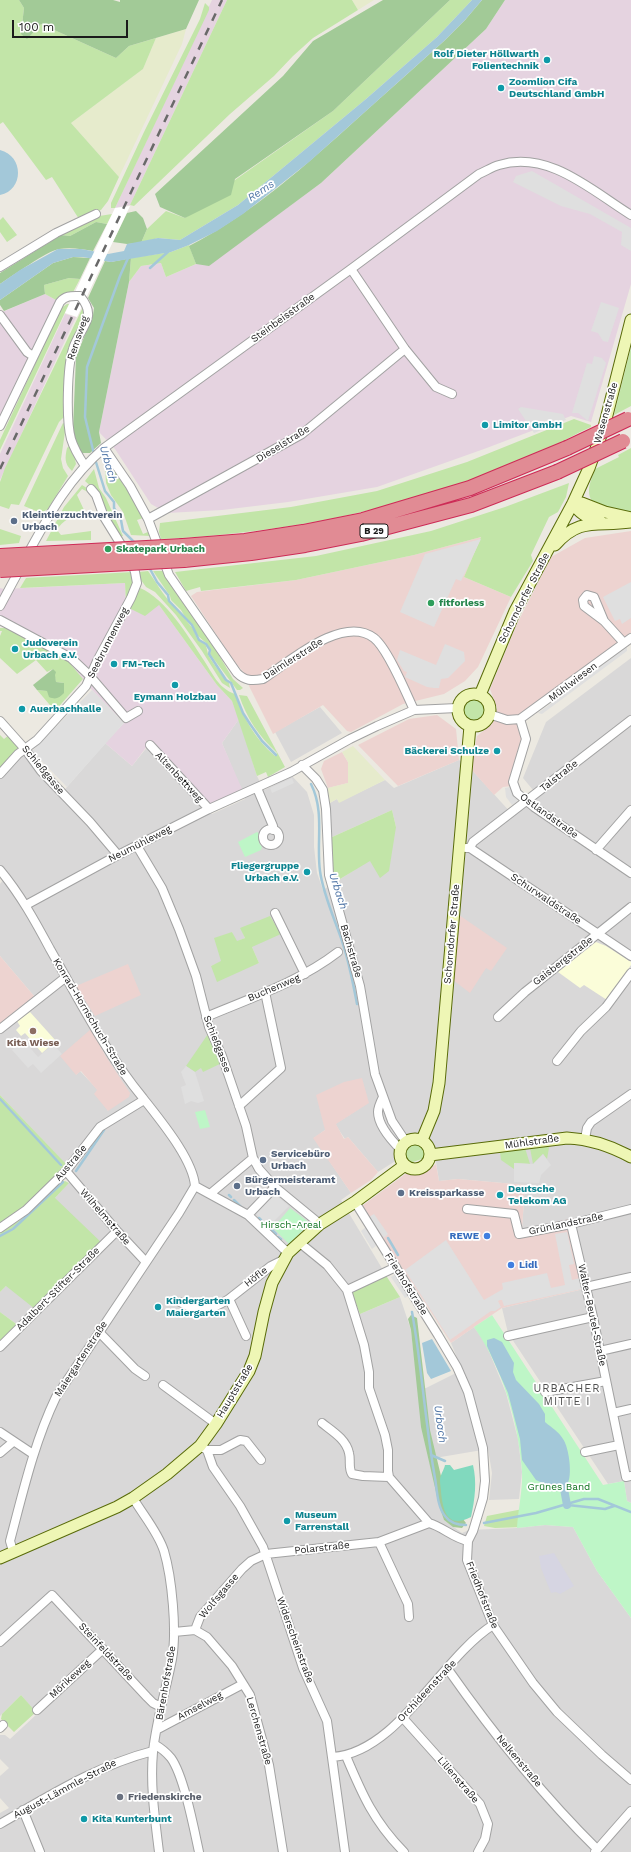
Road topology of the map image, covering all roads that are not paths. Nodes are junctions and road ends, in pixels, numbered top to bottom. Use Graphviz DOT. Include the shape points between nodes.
graph roads {
  1 [pos="96,214"];
  2 [pos="631,215"];
  3 [pos="0,267"];
  4 [pos="351,270"];
  5 [pos="0,315"];
  6 [pos="631,320"];
  7 [pos="405,349"];
  8 [pos="34,356"];
  9 [pos="452,394"];
  10 [pos="630,418"];
  11 [pos="0,426"];
  12 [pos="627,438"];
  13 [pos="103,450"];
  14 [pos="86,464"];
  15 [pos="91,489"];
  16 [pos="573,503"];
  17 [pos="631,518"];
  18 [pos="148,519"];
  19 [pos="631,522"];
  20 [pos="605,523"];
  21 [pos="184,553"];
  22 [pos="0,556"];
  23 [pos="544,558"];
  24 [pos="0,570"];
  25 [pos="0,606"];
  26 [pos="0,620"];
  27 [pos="604,621"];
  28 [pos="628,640"];
  29 [pos="90,676"];
  30 [pos="480,695"];
  31 [pos="457,708"];
  32 [pos="414,710"];
  33 [pos="138,712"];
  34 [pos="489,714"];
  35 [pos="520,719"];
  36 [pos="631,720"];
  37 [pos="0,722"];
  38 [pos="470,726"];
  39 [pos="150,745"];
  40 [pos="25,749"];
  41 [pos="302,765"];
  42 [pos="0,774"];
  43 [pos="257,788"];
  44 [pos="526,801"];
  45 [pos="209,809"];
  46 [pos="631,810"];
  47 [pos="273,830"];
  48 [pos="137,846"];
  49 [pos="459,847"];
  50 [pos="470,848"];
  51 [pos="596,850"];
  52 [pos="118,855"];
  53 [pos="0,870"];
  54 [pos="631,873"];
  55 [pos="26,905"];
  56 [pos="631,907"];
  57 [pos="275,913"];
  58 [pos="598,934"];
  59 [pos="338,952"];
  60 [pos="631,956"];
  61 [pos="631,973"];
  62 [pos="304,974"];
  63 [pos="66,977"];
  64 [pos="265,992"];
  65 [pos="206,1017"];
  66 [pos="498,1018"];
  67 [pos="0,1028"];
  68 [pos="557,1061"];
  69 [pos="631,1094"];
  70 [pos="144,1100"];
  71 [pos="239,1106"];
  72 [pos="585,1139"];
  73 [pos="422,1140"];
  74 [pos="403,1146"];
  75 [pos="430,1155"];
  76 [pos="631,1157"];
  77 [pos="253,1158"];
  78 [pos="405,1165"];
  79 [pos="66,1171"];
  80 [pos="195,1186"];
  81 [pos="275,1187"];
  82 [pos="210,1194"];
  83 [pos="355,1202"];
  84 [pos="467,1209"];
  85 [pos="631,1209"];
  86 [pos="248,1215"];
  87 [pos="320,1224"];
  88 [pos="571,1224"];
  89 [pos="0,1228"];
  90 [pos="117,1231"];
  91 [pos="300,1243"];
  92 [pos="287,1256"];
  93 [pos="146,1262"];
  94 [pos="396,1267"];
  95 [pos="631,1278"];
  96 [pos="586,1287"];
  97 [pos="347,1290"];
  98 [pos="229,1299"];
  99 [pos="180,1302"];
  100 [pos="593,1317"];
  101 [pos="99,1332"];
  102 [pos="246,1336"];
  103 [pos="508,1336"];
  104 [pos="631,1344"];
  105 [pos="0,1347"];
  106 [pos="600,1351"];
  107 [pos="145,1376"];
  108 [pos="606,1381"];
  109 [pos="163,1385"];
  110 [pos="545,1392"];
  111 [pos="631,1409"];
  112 [pos="613,1413"];
  113 [pos="322,1423"];
  114 [pos="216,1424"];
  115 [pos="0,1432"];
  116 [pos="14,1442"];
  117 [pos="620,1445"];
  118 [pos="204,1448"];
  119 [pos="585,1452"];
  120 [pos="0,1453"];
  121 [pos="33,1454"];
  122 [pos="261,1460"];
  123 [pos="629,1476"];
  124 [pos="389,1477"];
  125 [pos="133,1498"];
  126 [pos="429,1523"];
  127 [pos="468,1541"];
  128 [pos="379,1542"];
  129 [pos="13,1551"];
  130 [pos="266,1554"];
  131 [pos="0,1558"];
  132 [pos="409,1617"];
  133 [pos="493,1625"];
  134 [pos="195,1630"];
  135 [pos="174,1632"];
  136 [pos="0,1642"];
  137 [pos="103,1648"];
  138 [pos="447,1668"];
  139 [pos="243,1684"];
  140 [pos="161,1707"];
  141 [pos="37,1710"];
  142 [pos="403,1718"];
  143 [pos="158,1729"];
  144 [pos="154,1748"];
  145 [pos="346,1756"];
  146 [pos="333,1757"];
  147 [pos="631,1780"];
  148 [pos="23,1810"];
  149 [pos="631,1810"];
  150 [pos="0,1824"];
  151 [pos="596,1850"];
  152 [pos="40,1852"];
  153 [pos="159,1852"];
  154 [pos="200,1852"];
  155 [pos="283,1852"];
  156 [pos="345,1852"];
  157 [pos="404,1852"];
  158 [pos="478,1852"];
  1 -- 3 [label="street" via="56,233"];
  2 -- 4 [label="street, Steinbeisstraße" via="557,169 538,164 499,165 479,174"];
  4 -- 7 [label="street"];
  4 -- 13 [label="street, Steinbeisstraße"];
  5 -- 8 [label="street" via="27,352"];
  6 -- 16 [label="street, Wasenstraße" via="604,426"];
  7 -- 9 [label="street" via="436,387"];
  7 -- 18 [label="street, Dieselstraße" via="302,434"];
  8 -- 11 [label="street, Remsweg"];
  8 -- 14 [label="street, Remsweg" via="60,302 69,296 80,296 86,304 88,317 70,360 69,426 76,454"];
  10 -- 21 [label="highway, B 29, bridge" via="567,448 470,488 363,520"];
  12 -- 21 [label="highway, B 29, bridge" via="557,472 471,505 361,534 305,545"];
  13 -- 14 [label="street, Steinbeisstraße"];
  13 -- 18 [label="street" via="130,486"];
  14 -- 25 [label="street, Steinbeisstraße" via="47,519"];
  15 -- 29 [label="street, Seebrunnenweg" via="96,495 104,517 129,557 136,583 123,615"];
  16 -- 17 [label="street" via="582,503"];
  16 -- 20 [label="street" via="583,516"];
  16 -- 23 [label="street, Schorndorfer Straße"];
  18 -- 32 [label="street, Daimlerstraße" via="169,575 237,673 244,679 263,679 328,637 351,630 375,639"];
  19 -- 20 [label="street"];
  20 -- 23 [label="street" via="582,525 571,530"];
  21 -- 22 [label="highway, B 29, bridge"];
  21 -- 24 [label="highway, B 29, bridge"];
  23 -- 30 [label="street, Schorndorfer Straße" via="515,611"];
  26 -- 29 [label="street" via="71,658"];
  27 -- 28 [label="street, Mühlwiesen"];
  28 -- 35 [label="street, Mühlwiesen"];
  29 -- 33 [label="street" via="126,718"];
  29 -- 40 [label="street, Seebrunnenweg" via="86,686 37,740"];
  30 -- 31 [label="street" via="464,696"];
  30 -- 34 [label="street" via="487,701"];
  31 -- 32 [label="street, Neumühleweg"];
  31 -- 38 [label="street" via="459,718"];
  32 -- 41 [label="street, Neumühleweg" via="350,739"];
  34 -- 35 [label="street" via="508,720"];
  34 -- 38 [label="street" via="484,723"];
  35 -- 44 [label="street, Ostlandstraße" via="526,739 513,782 517,793"];
  36 -- 44 [label="street, Talstraße"];
  37 -- 40 [label="street, Schießgasse"];
  38 -- 49 [label="street, Schorndorfer Straße"];
  39 -- 45 [label="street, Altenbettweg"];
  40 -- 42 [label="street, Seebrunnenweg"];
  40 -- 52 [label="street, Schießgasse" via="41,771"];
  41 -- 43 [label="street, Neumühleweg"];
  41 -- 74 [label="street, Bachstraße" via="323,790 329,875 360,986 375,1074"];
  43 -- 45 [label="street, Neumühleweg"];
  43 -- 47 [label="street"];
  44 -- 50 [label="street, Talstraße" via="473,842"];
  44 -- 51 [label="street, Ostlandstraße"];
  45 -- 48 [label="street, Neumühleweg"];
  46 -- 51 [label="street"];
  48 -- 52 [label="street, Neumühleweg"];
  48 -- 65 [label="street, Schießgasse" via="162,888 179,929 196,976"];
  49 -- 50 [label="street, Schurwaldstraße"];
  49 -- 73 [label="street, Schorndorfer Straße" via="440,1083 434,1111"];
  50 -- 58 [label="street, Schurwaldstraße"];
  51 -- 54 [label="street, Ostlandstraße"];
  52 -- 55 [label="street, Neumühleweg"];
  53 -- 55 [label="street, Konrad-Hornschuch-Straße"];
  55 -- 63 [label="street, Konrad-Hornschuch-Straße"];
  56 -- 58 [label="street, Gaisbergstraße"];
  57 -- 62 [label="street"];
  58 -- 60 [label="street, Schurwaldstraße"];
  58 -- 66 [label="street, Gaisbergstraße" via="525,992"];
  59 -- 62 [label="street, Buchenweg" via="321,966"];
  61 -- 68 [label="street" via="606,1007 581,1031"];
  62 -- 64 [label="street, Buchenweg"];
  63 -- 67 [label="street"];
  63 -- 70 [label="street, Konrad-Hornschuch-Straße" via="122,1073"];
  64 -- 65 [label="street, Buchenweg"];
  64 -- 71 [label="street" via="281,1068"];
  65 -- 71 [label="street, Schießgasse"];
  69 -- 72 [label="street" via="591,1122"];
  70 -- 79 [label="street, Austraße" via="100,1127"];
  70 -- 80 [label="street, Konrad-Hornschuch-Straße" via="180,1149"];
  71 -- 77 [label="street, Schießgasse"];
  72 -- 75 [label="street, Mühlstraße" via="550,1139"];
  72 -- 76 [label="street, Mühlstraße"];
  73 -- 74 [label="street" via="414,1138"];
  73 -- 75 [label="street" via="428,1146"];
  74 -- 78 [label="street" via="401,1158"];
  75 -- 78 [label="street" via="423,1167 413,1169"];
  77 -- 81 [label="street, Schießgasse"];
  77 -- 82 [label="street"];
  78 -- 83 [label="street, Hauptstraße"];
  79 -- 89 [label="street, Austraße" via="15,1220"];
  79 -- 90 [label="street, Wilhelmstraße"];
  80 -- 82 [label="street"];
  80 -- 93 [label="street, Maiergartenstraße"];
  81 -- 86 [label="street"];
  81 -- 87 [label="street, Schießgasse"];
  82 -- 86 [label="street"];
  83 -- 87 [label="street, Hauptstraße"];
  83 -- 94 [label="street, Friedhofstraße"];
  84 -- 88 [label="street, Grünlandstraße" via="514,1214 519,1234"];
  85 -- 88 [label="street, Grünlandstraße"];
  86 -- 92 [label="street"];
  87 -- 91 [label="street, Hauptstraße"];
  88 -- 96 [label="street, Walter-Beutel-Straße"];
  90 -- 93 [label="street, Wilhelmstraße"];
  90 -- 105 [label="street, Adalbert-Stifter-Straße"];
  91 -- 92 [label="street, Hauptstraße"];
  91 -- 97 [label="street" via="327,1265"];
  92 -- 98 [label="street, Höfle"];
  92 -- 114 [label="street, Hauptstraße" via="272,1283 255,1356 249,1371"];
  93 -- 101 [label="street, Maiergartenstraße"];
  94 -- 97 [label="street"];
  94 -- 127 [label="street, Friedhofstraße" via="457,1367 478,1425 483,1448 485,1481 483,1498"];
  95 -- 96 [label="street"];
  96 -- 100 [label="street, Walter-Beutel-Straße"];
  97 -- 124 [label="street" via="364,1345 369,1388 385,1435"];
  98 -- 99 [label="street, Höfle" via="207,1311 190,1308"];
  98 -- 102 [label="street"];
  100 -- 103 [label="street"];
  100 -- 106 [label="street, Walter-Beutel-Straße"];
  101 -- 107 [label="street"];
  101 -- 121 [label="street, Maiergartenstraße" via="56,1397"];
  104 -- 106 [label="street"];
  106 -- 108 [label="street, Walter-Beutel-Straße"];
  108 -- 110 [label="street"];
  108 -- 112 [label="street, Walter-Beutel-Straße"];
  109 -- 114 [label="street"];
  111 -- 112 [label="street"];
  112 -- 117 [label="street, Walter-Beutel-Straße"];
  113 -- 124 [label="street" via="345,1443 352,1474"];
  114 -- 118 [label="street, Hauptstraße"];
  115 -- 116 [label="street"];
  116 -- 120 [label="street"];
  116 -- 121 [label="street"];
  117 -- 119 [label="street"];
  117 -- 123 [label="street, Walter-Beutel-Straße"];
  118 -- 122 [label="street" via="221,1450 240,1440 246,1441"];
  118 -- 125 [label="street, Hauptstraße"];
  118 -- 130 [label="street, Widerscheinstraße"];
  121 -- 129 [label="street, Maiergartenstraße" via="10,1541"];
  124 -- 126 [label="street"];
  125 -- 129 [label="street, Hauptstraße"];
  125 -- 135 [label="street, Bärenhofstraße" via="163,1550 168,1570"];
  126 -- 127 [label="street" via="458,1539"];
  126 -- 128 [label="street, Polarstraße"];
  127 -- 133 [label="street, Friedhofstraße" via="467,1560"];
  128 -- 130 [label="street, Polarstraße"];
  128 -- 132 [label="street" via="408,1604"];
  129 -- 131 [label="street, Hauptstraße"];
  130 -- 134 [label="street, Wolfsgasse" via="251,1561 242,1569 200,1618"];
  130 -- 146 [label="street, Widerscheinstraße" via="303,1668 327,1721"];
  133 -- 138 [label="street, Orchideenstraße"];
  133 -- 147 [label="street, Friedhofstraße" via="533,1683 557,1712"];
  134 -- 135 [label="street, Wolfsgasse"];
  134 -- 139 [label="street, Lerchenstraße" via="207,1637 232,1666"];
  135 -- 140 [label="street, Bärenhofstraße" via="172,1658"];
  136 -- 137 [label="street, Steinfeldstraße" via="52,1595"];
  137 -- 140 [label="street, Steinfeldstraße" via="147,1697"];
  137 -- 141 [label="street, Mörikeweg"];
  138 -- 142 [label="street, Orchideenstraße"];
  138 -- 151 [label="street, Nelkenstraße" via="481,1716"];
  139 -- 143 [label="street, Amselweg"];
  139 -- 155 [label="street, Lerchenstraße" via="250,1695 269,1765"];
  140 -- 143 [label="street, Bärenhofstraße"];
  142 -- 145 [label="street, Orchideenstraße" via="376,1741"];
  142 -- 158 [label="street, Lilienstraße" via="480,1804 488,1824 486,1839"];
  143 -- 144 [label="street, Bärenhofstraße"];
  144 -- 148 [label="street, August-Lämmle-Straße" via="101,1769"];
  144 -- 153 [label="street, Bärenhofstraße" via="152,1779"];
  144 -- 154 [label="street" via="164,1750 180,1774"];
  145 -- 146 [label="street, Orchideenstraße"];
  145 -- 157 [label="street" via="373,1815"];
  146 -- 156 [label="street, Widerscheinstraße"];
  148 -- 150 [label="street, August-Lämmle-Straße"];
  148 -- 152 [label="street"];
  149 -- 151 [label="street"];
}
